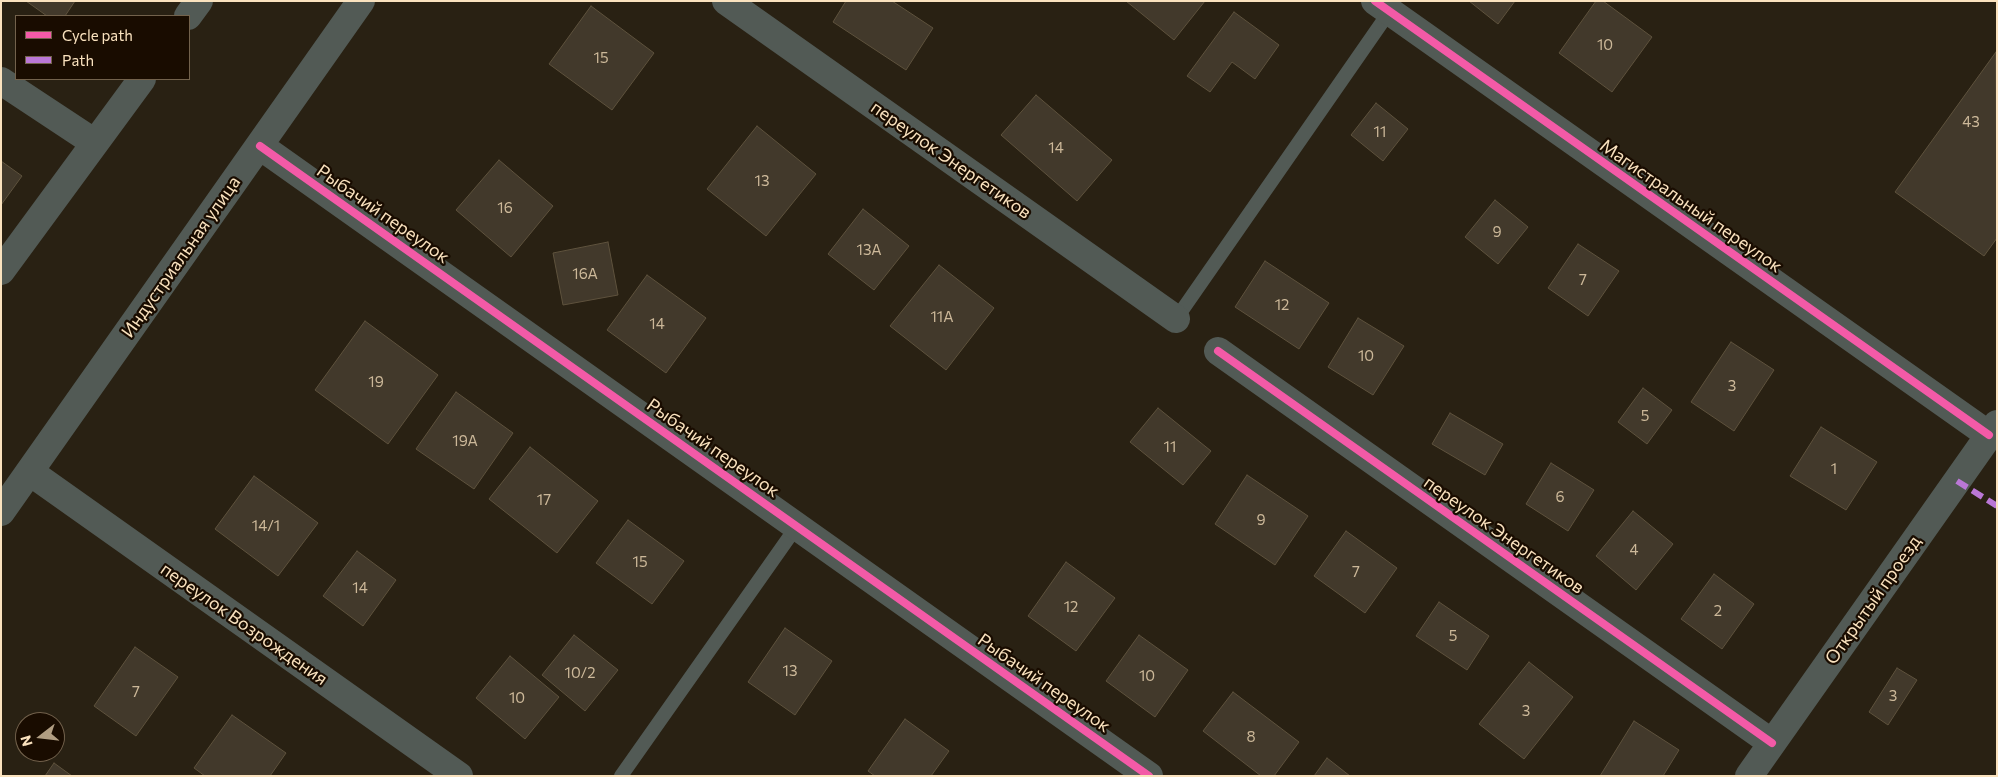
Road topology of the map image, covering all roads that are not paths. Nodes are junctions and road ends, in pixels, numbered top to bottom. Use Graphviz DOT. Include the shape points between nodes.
graph roads {
  1 [pos="199,1"];
  2 [pos="361,1"];
  3 [pos="726,1"];
  4 [pos="1387,5"];
  5 [pos="189,15"];
  6 [pos="141,80"];
  7 [pos="1,81"];
  8 [pos="95,143"];
  9 [pos="260,146"];
  10 [pos="1,272"];
  11 [pos="1176,319"];
  12 [pos="1218,351"];
  13 [pos="1993,430"];
  14 [pos="30,472"];
  15 [pos="1,512"];
  16 [pos="797,526"];
  17 [pos="1772,743"];
  18 [pos="459,776"];
  19 [pos="621,776"];
  20 [pos="1149,776"];
  21 [pos="1749,776"];
  1 -- 5 [label="street"];
  2 -- 9 [label="street, Индустриальная улица"];
  3 -- 11 [label="street, переулок Энергетиков"];
  4 -- 11 [label="lane"];
  4 -- 13 [label="street, Магистральный переулок"];
  6 -- 8 [label="street"];
  7 -- 8 [label="street"];
  8 -- 10 [label="street"];
  9 -- 14 [label="street, Индустриальная улица"];
  9 -- 16 [label="street, Рыбачий переулок"];
  12 -- 17 [label="street, переулок Энергетиков"];
  13 -- 17 [label="street, Открытый проезд"];
  14 -- 15 [label="street, Индустриальная улица"];
  14 -- 18 [label="street, переулок Возрождения"];
  16 -- 19 [label="lane"];
  16 -- 20 [label="street, Рыбачий переулок"];
  17 -- 21 [label="street, Открытый проезд"];
}
